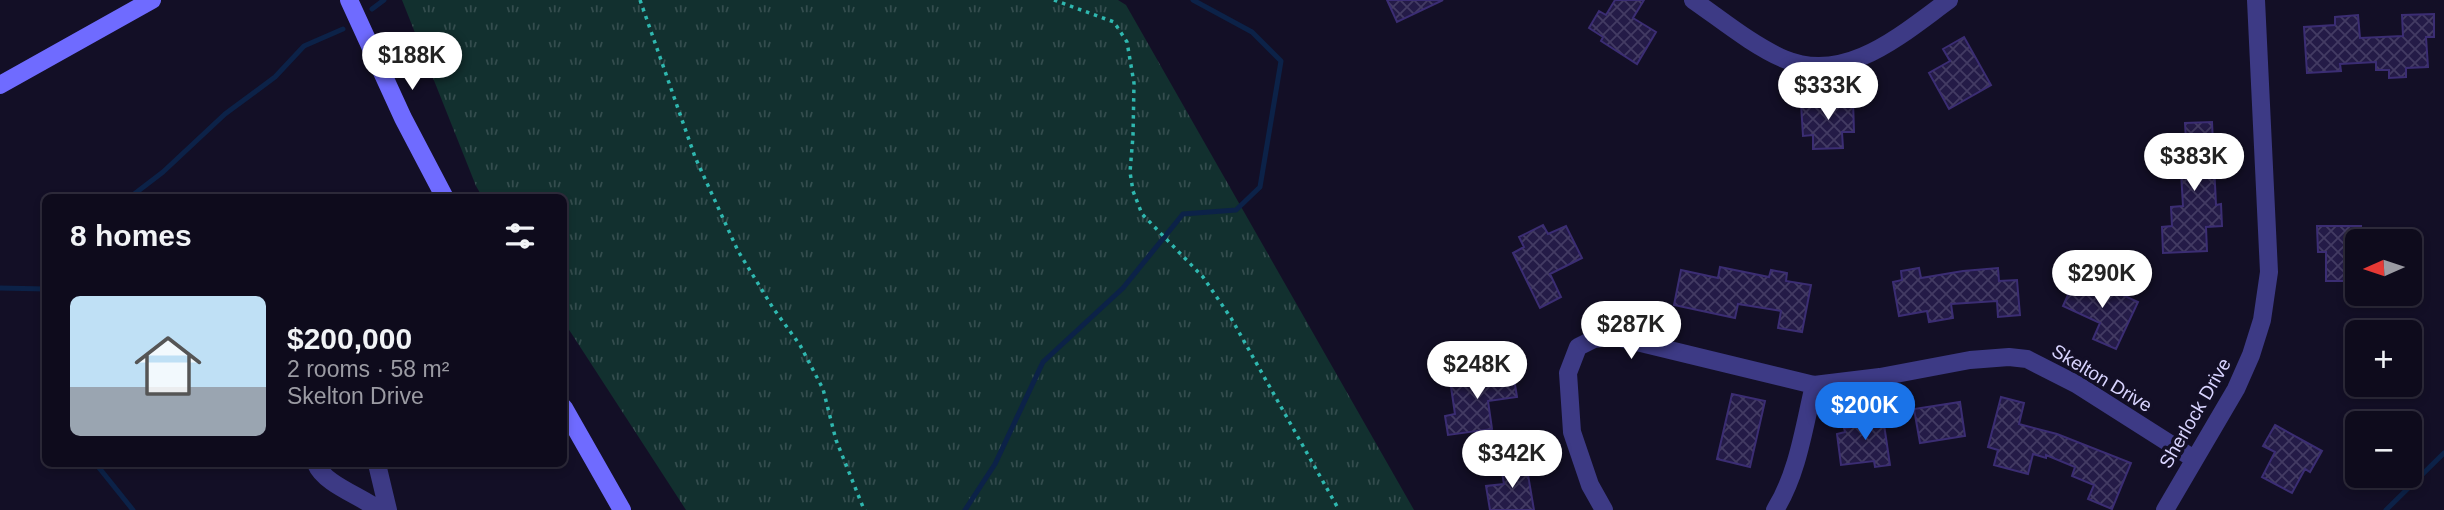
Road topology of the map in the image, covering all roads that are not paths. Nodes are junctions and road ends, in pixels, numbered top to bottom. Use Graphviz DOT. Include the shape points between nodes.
graph roads {
  1 [pos="152,0"];
  2 [pos="349,0"];
  3 [pos="1693,0"];
  4 [pos="1949,0"];
  5 [pos="2256,0"];
  6 [pos="0,85"];
  7 [pos="443,194"];
  8 [pos="1814,385"];
  9 [pos="567,413"];
  10 [pos="2194,459"];
  11 [pos="317,467"];
  12 [pos="378,467"];
  13 [pos="379,510"];
  14 [pos="388,510"];
  15 [pos="622,510"];
  16 [pos="1604,510"];
  17 [pos="1775,510"];
  18 [pos="2165,510"];
  1 -- 6 [label="street"];
  2 -- 7 [label="street"];
  3 -- 4 [label="street" via="1786,60 1828,66 1868,55"];
  5 -- 10 [label="street, Sherlock Drive" via="2269,272 2251,355"];
  8 -- 10 [label="street, Skelton Drive" via="1970,360 2027,359 2076,384"];
  8 -- 16 [label="street, Skelton Drive" via="1612,336 1578,347 1568,373 1572,432"];
  8 -- 17 [label="street" via="1794,468"];
  9 -- 15 [label="street"];
  10 -- 18 [label="street, Sherlock Drive"];
  11 -- 13 [label="street"];
  12 -- 14 [label="street"];
}
